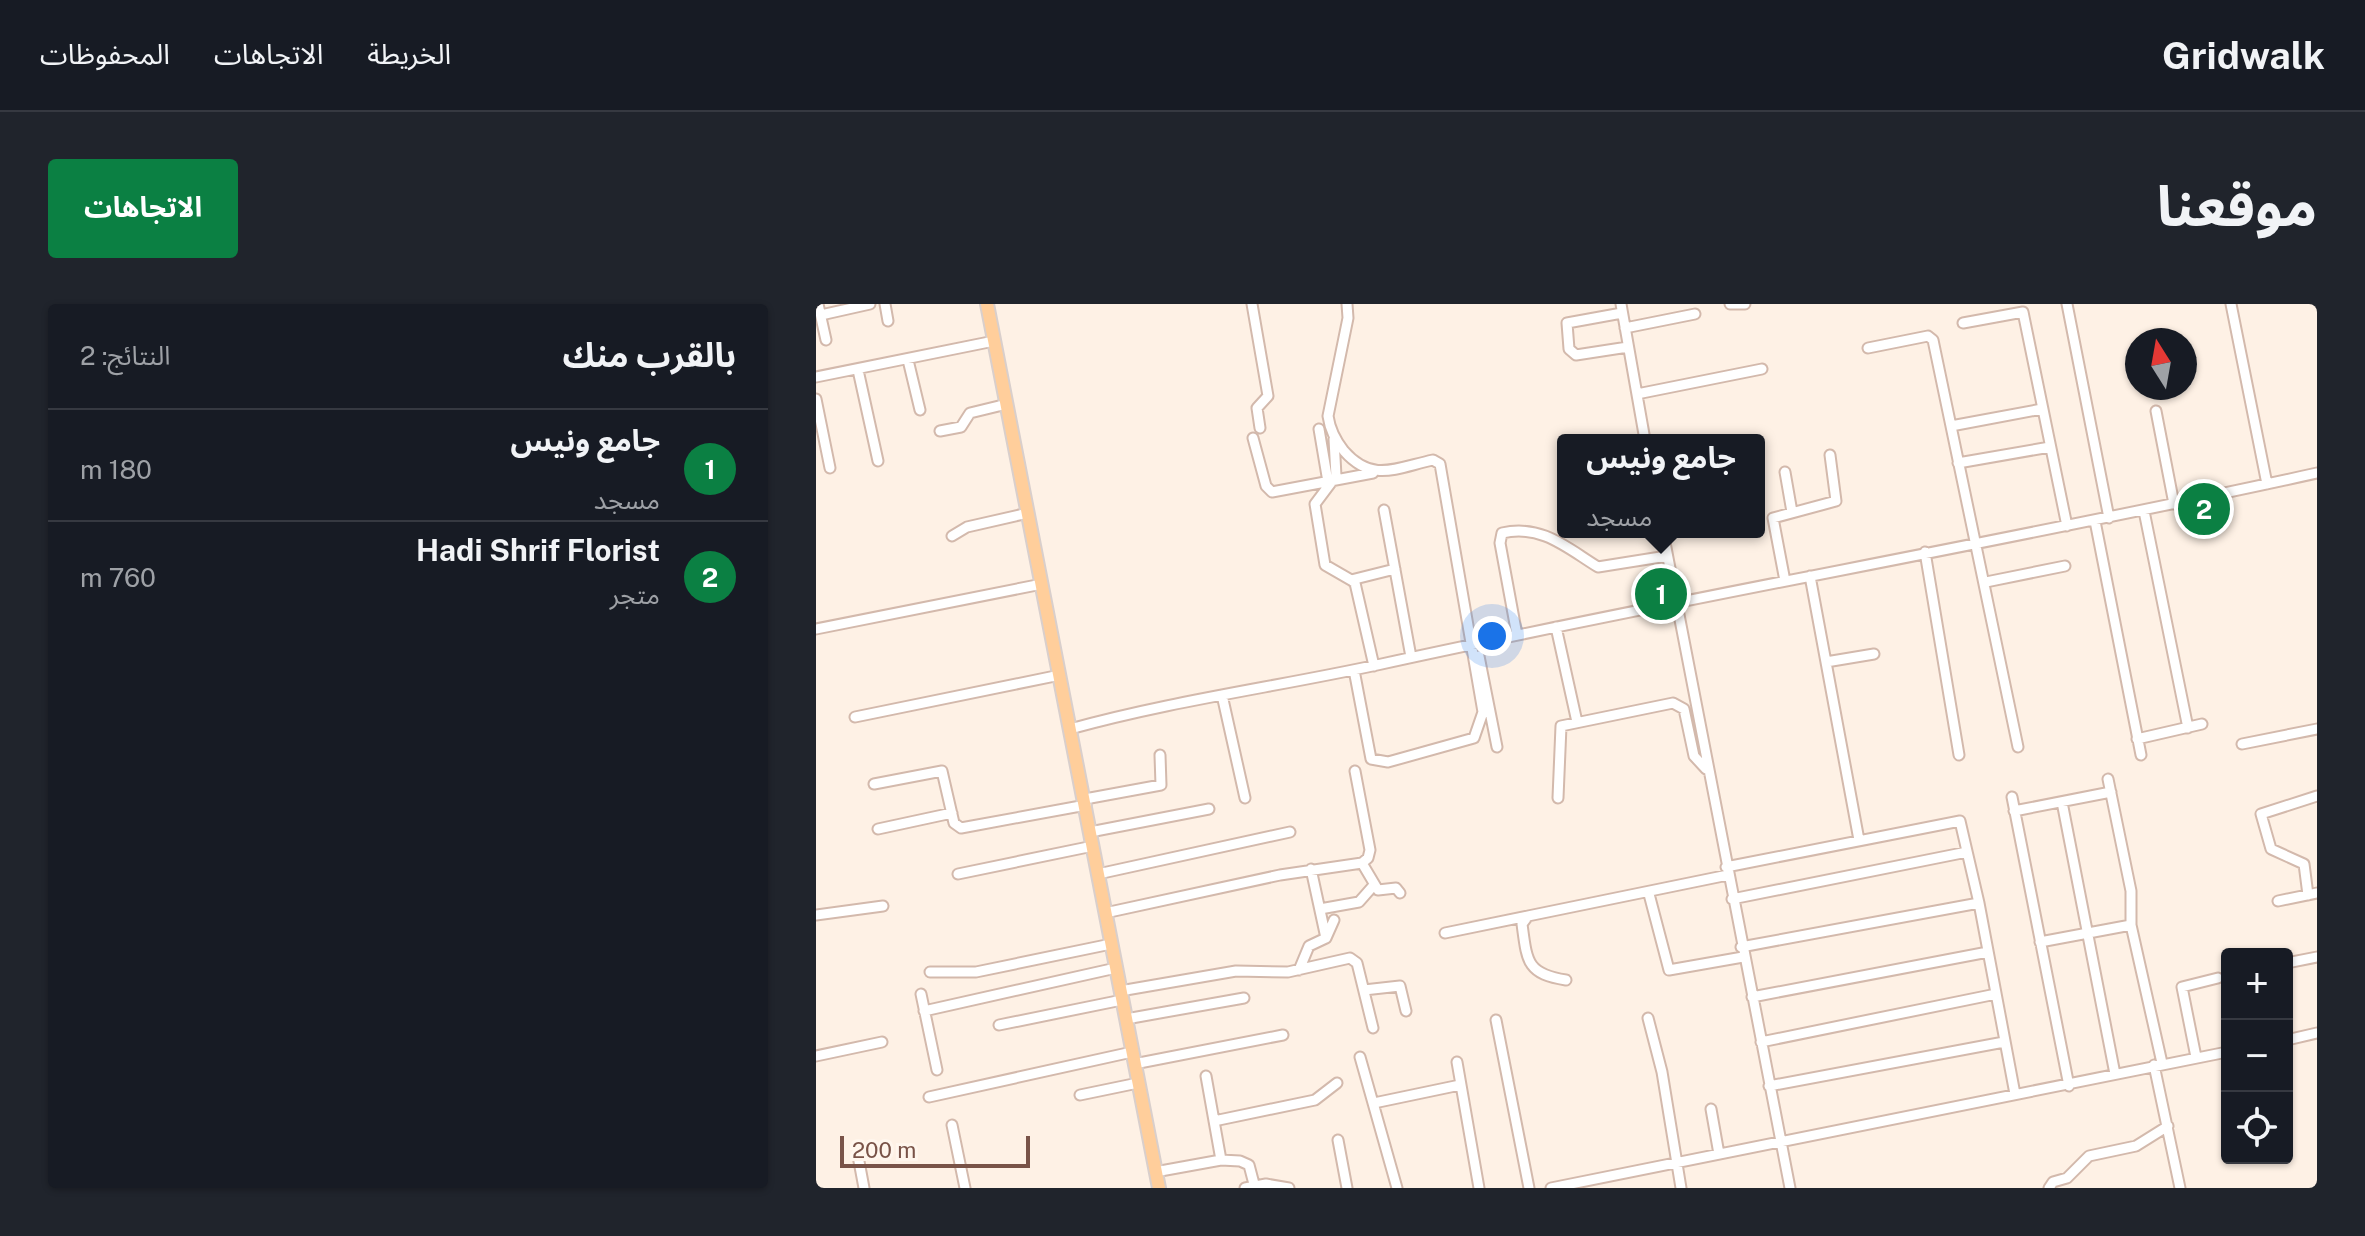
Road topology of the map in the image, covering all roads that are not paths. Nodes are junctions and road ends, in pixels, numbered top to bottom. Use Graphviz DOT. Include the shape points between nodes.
graph roads {
  1 [pos="818,304"];
  2 [pos="870,304"];
  3 [pos="885,304"];
  4 [pos="987,304"];
  5 [pos="1252,304"];
  6 [pos="1347,304"];
  7 [pos="1730,304"];
  8 [pos="1745,304"];
  9 [pos="2067,304"];
  10 [pos="2231,304"];
  11 [pos="1621,308"];
  12 [pos="1695,314"];
  13 [pos="888,321"];
  14 [pos="820,322"];
  15 [pos="1963,323"];
  16 [pos="1625,328"];
  17 [pos="826,340"];
  18 [pos="994,341"];
  19 [pos="1628,347"];
  20 [pos="1868,348"];
  21 [pos="908,360"];
  22 [pos="1762,369"];
  23 [pos="858,370"];
  24 [pos="816,377"];
  25 [pos="1637,394"];
  26 [pos="816,399"];
  27 [pos="1007,404"];
  28 [pos="2042,409"];
  29 [pos="920,410"];
  30 [pos="2156,411"];
  31 [pos="1951,426"];
  32 [pos="1260,428"];
  33 [pos="1319,429"];
  34 [pos="940,431"];
  35 [pos="1644,434"];
  36 [pos="1333,435"];
  37 [pos="1253,438"];
  38 [pos="2050,447"];
  39 [pos="1830,455"];
  40 [pos="878,461"];
  41 [pos="1958,463"];
  42 [pos="830,468"];
  43 [pos="1380,471"];
  44 [pos="1785,472"];
  45 [pos="2317,473"];
  46 [pos="1330,482"];
  47 [pos="2267,484"];
  48 [pos="2174,504"];
  49 [pos="1384,510"];
  50 [pos="2144,511"];
  51 [pos="1792,512"];
  52 [pos="1028,513"];
  53 [pos="2109,518"];
  54 [pos="2095,521"];
  55 [pos="2067,526"];
  56 [pos="952,536"];
  57 [pos="1664,538"];
  58 [pos="1978,542"];
  59 [pos="1925,552"];
  60 [pos="1667,556"];
  61 [pos="2065,566"];
  62 [pos="1395,569"];
  63 [pos="1810,576"];
  64 [pos="1351,580"];
  65 [pos="1785,581"];
  66 [pos="1986,582"];
  67 [pos="1042,584"];
  68 [pos="1675,603"];
  69 [pos="1556,627"];
  70 [pos="816,629"];
  71 [pos="1517,635"];
  72 [pos="1475,644"];
  73 [pos="1874,654"];
  74 [pos="1411,657"];
  75 [pos="1826,662"];
  76 [pos="1374,666"];
  77 [pos="1354,670"];
  78 [pos="1060,675"];
  79 [pos="1222,695"];
  80 [pos="855,717"];
  81 [pos="1577,722"];
  82 [pos="2202,724"];
  83 [pos="2188,728"];
  84 [pos="1070,729"];
  85 [pos="2317,731"];
  86 [pos="2137,739"];
  87 [pos="2242,744"];
  88 [pos="1497,747"];
  89 [pos="2018,747"];
  90 [pos="1160,755"];
  91 [pos="1959,755"];
  92 [pos="2141,755"];
  93 [pos="1706,769"];
  94 [pos="1355,771"];
  95 [pos="2108,779"];
  96 [pos="874,784"];
  97 [pos="2111,792"];
  98 [pos="2317,796"];
  99 [pos="2012,797"];
  100 [pos="1245,798"];
  101 [pos="1558,798"];
  102 [pos="1086,802"];
  103 [pos="2062,802"];
  104 [pos="1209,809"];
  105 [pos="2014,811"];
  106 [pos="952,813"];
  107 [pos="878,829"];
  108 [pos="1090,832"];
  109 [pos="1290,832"];
  110 [pos="1859,840"];
  111 [pos="1093,846"];
  112 [pos="1967,852"];
  113 [pos="1362,863"];
  114 [pos="1311,869"];
  115 [pos="1727,871"];
  116 [pos="958,874"];
  117 [pos="1098,874"];
  118 [pos="1374,885"];
  119 [pos="1400,893"];
  120 [pos="1649,894"];
  121 [pos="2313,894"];
  122 [pos="1732,899"];
  123 [pos="2278,901"];
  124 [pos="1979,903"];
  125 [pos="883,906"];
  126 [pos="1320,909"];
  127 [pos="1105,913"];
  128 [pos="816,915"];
  129 [pos="1528,916"];
  130 [pos="1334,920"];
  131 [pos="2131,925"];
  132 [pos="2088,932"];
  133 [pos="1445,933"];
  134 [pos="1326,938"];
  135 [pos="2040,942"];
  136 [pos="1111,944"];
  137 [pos="1742,952"];
  138 [pos="1988,952"];
  139 [pos="2317,957"];
  140 [pos="2293,962"];
  141 [pos="1116,968"];
  142 [pos="1299,970"];
  143 [pos="930,972"];
  144 [pos="2218,978"];
  145 [pos="1566,980"];
  146 [pos="1364,990"];
  147 [pos="921,994"];
  148 [pos="1996,994"];
  149 [pos="1121,996"];
  150 [pos="1752,997"];
  151 [pos="1244,998"];
  152 [pos="924,1011"];
  153 [pos="1406,1011"];
  154 [pos="1648,1018"];
  155 [pos="1126,1019"];
  156 [pos="1496,1020"];
  157 [pos="999,1025"];
  158 [pos="1373,1028"];
  159 [pos="2317,1033"];
  160 [pos="1283,1035"];
  161 [pos="2293,1039"];
  162 [pos="882,1042"];
  163 [pos="1761,1042"];
  164 [pos="2004,1042"];
  165 [pos="2221,1053"];
  166 [pos="816,1056"];
  167 [pos="1360,1057"];
  168 [pos="2196,1057"];
  169 [pos="1133,1058"];
  170 [pos="1457,1062"];
  171 [pos="2158,1064"];
  172 [pos="937,1070"];
  173 [pos="2115,1074"];
  174 [pos="1206,1076"];
  175 [pos="1138,1083"];
  176 [pos="1337,1083"];
  177 [pos="1460,1085"];
  178 [pos="1769,1086"];
  179 [pos="2069,1086"];
  180 [pos="2015,1094"];
  181 [pos="1080,1095"];
  182 [pos="929,1097"];
  183 [pos="1374,1103"];
  184 [pos="1711,1109"];
  185 [pos="1214,1121"];
  186 [pos="952,1125"];
  187 [pos="2168,1126"];
  188 [pos="1338,1140"];
  189 [pos="1781,1140"];
  190 [pos="1719,1154"];
  191 [pos="858,1156"];
  192 [pos="1221,1160"];
  193 [pos="1675,1163"];
  194 [pos="1155,1172"];
  195 [pos="1250,1186"];
  196 [pos="864,1188"];
  197 [pos="965,1188"];
  198 [pos="1159,1188"];
  199 [pos="1289,1188"];
  200 [pos="1347,1188"];
  201 [pos="1397,1188"];
  202 [pos="1479,1188"];
  203 [pos="1529,1188"];
  204 [pos="1551,1188"];
  205 [pos="1681,1188"];
  206 [pos="1790,1188"];
  207 [pos="2049,1188"];
  208 [pos="2180,1188"];
  1 -- 14 [label="street"];
  2 -- 14 [label="street"];
  3 -- 13 [label="street"];
  4 -- 18 [label="main road"];
  5 -- 32 [label="street" via="1268,396 1257,408"];
  6 -- 36 [label="street" via="1328,416"];
  7 -- 8 [label="street"];
  9 -- 53 [label="street"];
  10 -- 47 [label="street"];
  11 -- 16 [label="street"];
  11 -- 19 [label="street" via="1567,323 1569,349 1576,355"];
  12 -- 16 [label="street"];
  14 -- 17 [label="street"];
  15 -- 28 [label="street" via="2023,312"];
  16 -- 19 [label="street"];
  18 -- 21 [label="street"];
  18 -- 27 [label="main road"];
  19 -- 25 [label="street"];
  20 -- 31 [label="street" via="1932,338"];
  21 -- 23 [label="street"];
  21 -- 29 [label="street"];
  22 -- 25 [label="street"];
  23 -- 24 [label="street"];
  23 -- 40 [label="street"];
  25 -- 35 [label="street"];
  26 -- 42 [label="street"];
  27 -- 34 [label="street" via="970,413 961,427"];
  27 -- 52 [label="main road"];
  28 -- 31 [label="street"];
  28 -- 38 [label="street"];
  30 -- 48 [label="street"];
  31 -- 41 [label="street"];
  33 -- 46 [label="street"];
  36 -- 43 [label="street" via="1360,466"];
  36 -- 46 [label="street" via="1336,470"];
  37 -- 46 [label="street" via="1268,490"];
  38 -- 41 [label="street"];
  38 -- 55 [label="street"];
  39 -- 51 [label="street" via="1838,499"];
  41 -- 58 [label="street" via="1971,531"];
  43 -- 46 [label="street"];
  43 -- 72 [label="street" via="1433,460 1440,464"];
  44 -- 51 [label="street"];
  45 -- 47 [label="street"];
  46 -- 64 [label="street" via="1315,512 1325,565"];
  47 -- 48 [label="street"];
  48 -- 50 [label="street"];
  49 -- 62 [label="street"];
  50 -- 53 [label="street"];
  50 -- 83 [label="street"];
  51 -- 65 [label="street" via="1773,520"];
  52 -- 56 [label="street" via="967,527"];
  52 -- 67 [label="main road"];
  53 -- 54 [label="street"];
  54 -- 55 [label="street"];
  54 -- 86 [label="street"];
  55 -- 58 [label="street"];
  57 -- 60 [label="street"];
  58 -- 59 [label="street"];
  58 -- 66 [label="street"];
  59 -- 63 [label="street"];
  59 -- 91 [label="street"];
  60 -- 68 [label="street"];
  60 -- 71 [label="street" via="1598,567 1559,540 1521,531 1502,533"];
  61 -- 66 [label="street"];
  62 -- 64 [label="street"];
  62 -- 74 [label="street"];
  63 -- 65 [label="street"];
  63 -- 75 [label="street"];
  64 -- 76 [label="street"];
  65 -- 68 [label="street"];
  66 -- 89 [label="street"];
  67 -- 70 [label="street"];
  67 -- 78 [label="main road"];
  68 -- 69 [label="street"];
  68 -- 93 [label="street"];
  69 -- 71 [label="street"];
  69 -- 81 [label="street"];
  71 -- 72 [label="street"];
  72 -- 74 [label="street"];
  72 -- 77 [label="street" via="1483,712 1473,740 1388,762 1371,759"];
  72 -- 88 [label="street"];
  73 -- 75 [label="street"];
  74 -- 76 [label="street"];
  75 -- 110 [label="street"];
  76 -- 77 [label="street"];
  77 -- 79 [label="street"];
  78 -- 80 [label="street"];
  78 -- 84 [label="main road"];
  79 -- 84 [label="street"];
  79 -- 100 [label="street"];
  81 -- 93 [label="street" via="1678,703 1686,712 1694,756"];
  81 -- 101 [label="street" via="1561,726"];
  82 -- 83 [label="street"];
  83 -- 86 [label="street"];
  84 -- 102 [label="main road"];
  85 -- 87 [label="street"];
  86 -- 92 [label="street"];
  90 -- 102 [label="street" via="1161,785"];
  93 -- 115 [label="street"];
  94 -- 113 [label="street" via="1370,850"];
  95 -- 97 [label="street"];
  96 -- 106 [label="street" via="942,771"];
  97 -- 103 [label="street"];
  97 -- 131 [label="street" via="2131,891"];
  98 -- 121 [label="street" via="2261,814 2271,849 2304,864"];
  99 -- 105 [label="street"];
  102 -- 106 [label="street" via="970,828 957,826"];
  102 -- 108 [label="main road"];
  103 -- 105 [label="street"];
  103 -- 132 [label="street"];
  104 -- 108 [label="street"];
  105 -- 135 [label="street"];
  106 -- 107 [label="street"];
  108 -- 111 [label="main road"];
  109 -- 117 [label="street"];
  110 -- 112 [label="street" via="1960,821"];
  110 -- 115 [label="street"];
  111 -- 116 [label="street"];
  111 -- 117 [label="main road"];
  112 -- 122 [label="street"];
  112 -- 124 [label="street"];
  113 -- 114 [label="street"];
  113 -- 118 [label="street"];
  114 -- 126 [label="street"];
  114 -- 127 [label="street"];
  115 -- 120 [label="street"];
  115 -- 122 [label="street"];
  117 -- 127 [label="main road"];
  118 -- 119 [label="street"];
  118 -- 126 [label="street" via="1359,902"];
  120 -- 129 [label="street"];
  120 -- 137 [label="street" via="1669,970"];
  121 -- 123 [label="street"];
  122 -- 137 [label="street"];
  124 -- 137 [label="street"];
  124 -- 138 [label="street"];
  125 -- 128 [label="street"];
  126 -- 134 [label="street"];
  127 -- 136 [label="main road"];
  129 -- 133 [label="street"];
  129 -- 145 [label="street" via="1522,924 1534,972"];
  130 -- 134 [label="street"];
  131 -- 132 [label="street"];
  131 -- 171 [label="street"];
  132 -- 135 [label="street"];
  132 -- 173 [label="street"];
  134 -- 142 [label="street" via="1309,946"];
  135 -- 179 [label="street"];
  136 -- 141 [label="main road"];
  136 -- 143 [label="street" via="976,972"];
  137 -- 150 [label="street"];
  138 -- 148 [label="street"];
  138 -- 150 [label="street"];
  139 -- 140 [label="street"];
  141 -- 149 [label="main road"];
  141 -- 152 [label="street"];
  142 -- 146 [label="street" via="1350,958 1357,963"];
  142 -- 149 [label="street" via="1236,971"];
  144 -- 168 [label="street" via="2182,987"];
  146 -- 153 [label="street" via="1400,986"];
  146 -- 158 [label="street"];
  147 -- 152 [label="street"];
  148 -- 163 [label="street"];
  148 -- 164 [label="street"];
  149 -- 155 [label="main road"];
  149 -- 157 [label="street"];
  150 -- 163 [label="street"];
  151 -- 155 [label="street"];
  152 -- 172 [label="street"];
  154 -- 193 [label="street"];
  155 -- 169 [label="main road"];
  156 -- 203 [label="street"];
  159 -- 161 [label="street"];
  160 -- 169 [label="street"];
  162 -- 166 [label="street"];
  163 -- 178 [label="street"];
  164 -- 178 [label="street"];
  164 -- 180 [label="street"];
  165 -- 168 [label="street"];
  167 -- 183 [label="street"];
  168 -- 171 [label="street"];
  169 -- 175 [label="main road"];
  169 -- 182 [label="street"];
  170 -- 177 [label="street"];
  171 -- 173 [label="street"];
  171 -- 187 [label="street"];
  173 -- 179 [label="street"];
  174 -- 185 [label="street"];
  175 -- 181 [label="street"];
  175 -- 194 [label="main road"];
  176 -- 185 [label="street" via="1315,1100"];
  177 -- 183 [label="street"];
  177 -- 202 [label="street"];
  178 -- 189 [label="street"];
  179 -- 180 [label="street"];
  180 -- 189 [label="street"];
  183 -- 201 [label="street"];
  184 -- 190 [label="street"];
  185 -- 192 [label="street"];
  186 -- 197 [label="street"];
  187 -- 207 [label="street" via="2136,1146 2089,1156"];
  187 -- 208 [label="street"];
  188 -- 200 [label="street"];
  189 -- 190 [label="street"];
  189 -- 206 [label="street"];
  190 -- 193 [label="street"];
  191 -- 196 [label="street"];
  192 -- 194 [label="street"];
  192 -- 195 [label="street" via="1245,1162 1252,1170"];
  193 -- 204 [label="street"];
  193 -- 205 [label="street"];
  194 -- 198 [label="main road"];
  195 -- 199 [label="street"];
}
